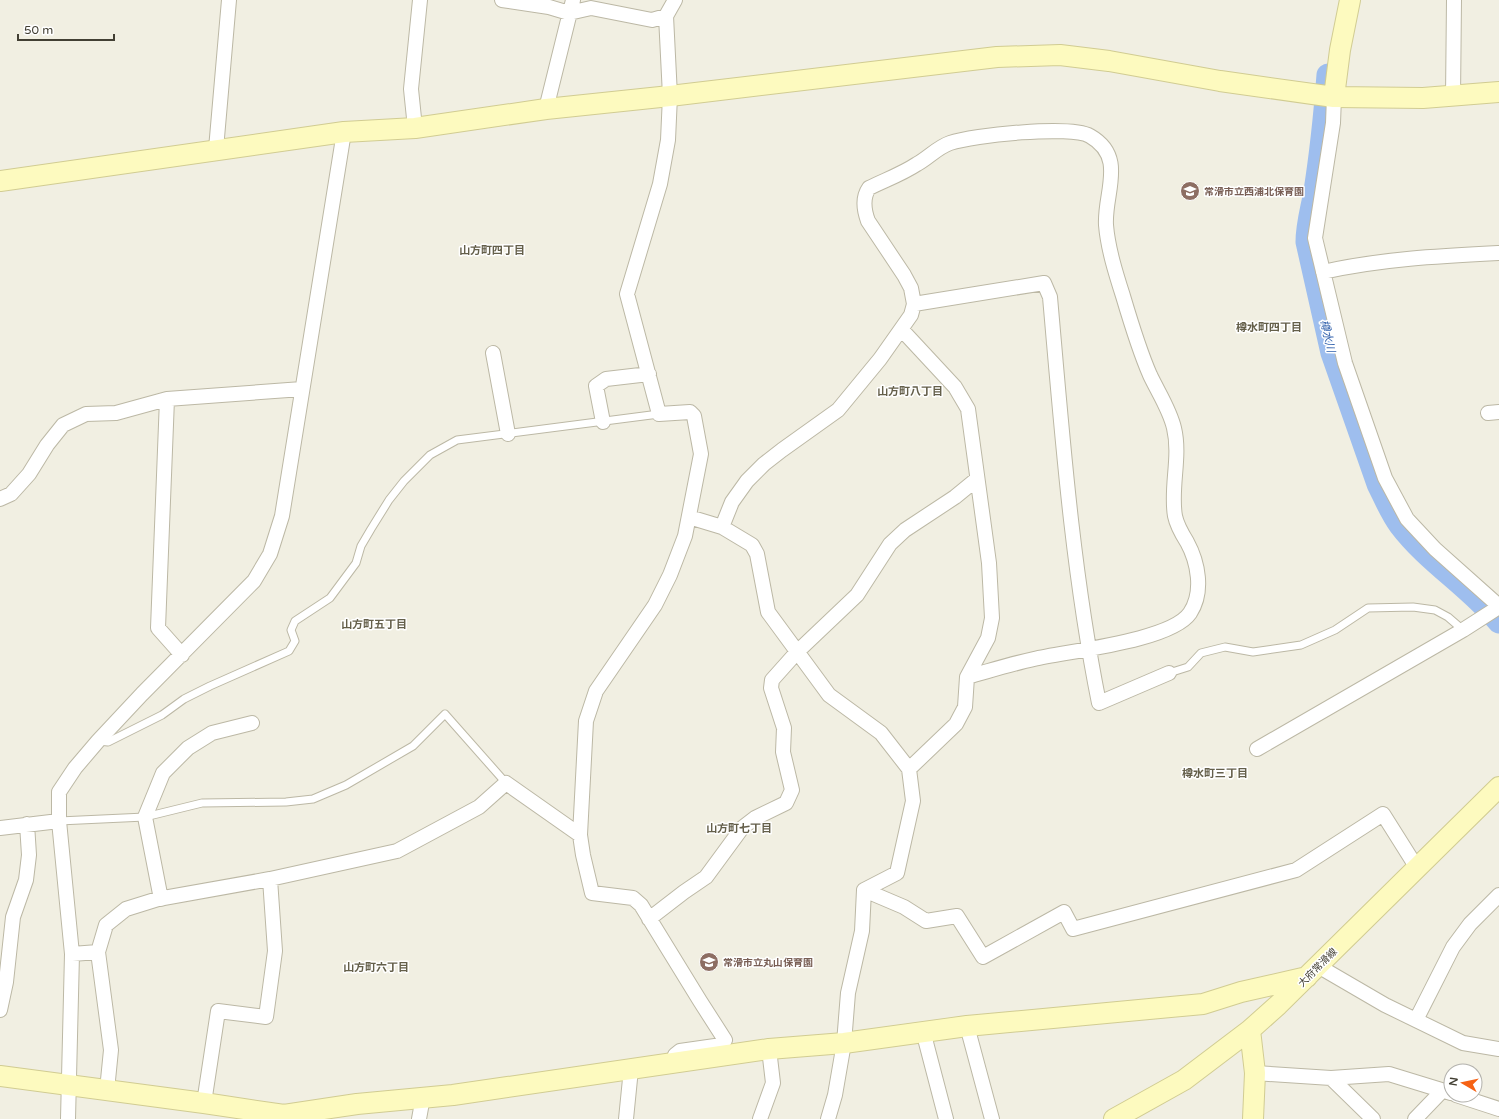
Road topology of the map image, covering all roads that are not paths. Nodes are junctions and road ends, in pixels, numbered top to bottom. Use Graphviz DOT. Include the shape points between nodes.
graph roads {
  1 [pos="229,0"];
  2 [pos="420,0"];
  3 [pos="502,0"];
  4 [pos="675,0"];
  5 [pos="1350,0"];
  6 [pos="1454,0"];
  7 [pos="571,6"];
  8 [pos="666,16"];
  9 [pos="1499,92"];
  10 [pos="670,96"];
  11 [pos="1334,97"];
  12 [pos="1453,97"];
  13 [pos="546,109"];
  14 [pos="415,128"];
  15 [pos="344,132"];
  16 [pos="216,149"];
  17 [pos="0,181"];
  18 [pos="1499,253"];
  19 [pos="1323,272"];
  20 [pos="914,304"];
  21 [pos="902,330"];
  22 [pos="493,353"];
  23 [pos="649,374"];
  24 [pos="302,389"];
  25 [pos="167,399"];
  26 [pos="659,414"];
  27 [pos="603,422"];
  28 [pos="508,434"];
  29 [pos="976,479"];
  30 [pos="0,499"];
  31 [pos="689,517"];
  32 [pos="722,527"];
  33 [pos="1499,606"];
  34 [pos="1463,630"];
  35 [pos="1088,649"];
  36 [pos="797,652"];
  37 [pos="182,655"];
  38 [pos="1169,673"];
  39 [pos="967,677"];
  40 [pos="252,723"];
  41 [pos="98,741"];
  42 [pos="1257,749"];
  43 [pos="909,769"];
  44 [pos="506,783"];
  45 [pos="1499,787"];
  46 [pos="145,817"];
  47 [pos="59,821"];
  48 [pos="27,824"];
  49 [pos="0,828"];
  50 [pos="580,835"];
  51 [pos="1417,868"];
  52 [pos="270,879"];
  53 [pos="864,890"];
  54 [pos="1499,895"];
  55 [pos="161,899"];
  56 [pos="649,919"];
  57 [pos="98,952"];
  58 [pos="72,954"];
  59 [pos="1313,971"];
  60 [pos="0,1010"];
  61 [pos="1416,1020"];
  62 [pos="967,1026"];
  63 [pos="1250,1030"];
  64 [pos="923,1031"];
  65 [pos="844,1043"];
  66 [pos="769,1049"];
  67 [pos="1499,1049"];
  68 [pos="673,1062"];
  69 [pos="631,1069"];
  70 [pos="1255,1073"];
  71 [pos="0,1076"];
  72 [pos="1331,1078"];
  73 [pos="68,1086"];
  74 [pos="107,1090"];
  75 [pos="1443,1091"];
  76 [pos="1443,1095"];
  77 [pos="423,1097"];
  78 [pos="204,1103"];
  79 [pos="1481,1103"];
  80 [pos="1499,1109"];
  81 [pos="284,1117"];
  82 [pos="68,1119"];
  83 [pos="419,1119"];
  84 [pos="626,1119"];
  85 [pos="760,1119"];
  86 [pos="828,1119"];
  87 [pos="946,1119"];
  88 [pos="992,1119"];
  89 [pos="1114,1119"];
  90 [pos="1253,1119"];
  91 [pos="1374,1119"];
  92 [pos="1415,1119"];
  1 -- 16 [label="street"];
  2 -- 14 [label="street" via="411,89"];
  3 -- 7 [label="street" via="549,7"];
  4 -- 8 [label="street"];
  5 -- 11 [label="street"];
  6 -- 12 [label="street"];
  7 -- 8 [label="street" via="652,20"];
  7 -- 13 [label="street"];
  8 -- 10 [label="street"];
  9 -- 12 [label="street"];
  10 -- 11 [label="street" via="966,60 1060,56 1109,61 1313,96"];
  10 -- 13 [label="street"];
  10 -- 23 [label="street" via="668,140 660,184 627,294"];
  11 -- 12 [label="street"];
  11 -- 19 [label="street" via="1334,122 1316,238"];
  13 -- 14 [label="street"];
  14 -- 15 [label="street"];
  15 -- 16 [label="street"];
  15 -- 24 [label="street"];
  16 -- 17 [label="street"];
  18 -- 19 [label="street" via="1439,256 1350,266"];
  19 -- 33 [label="street" via="1345,363 1395,500 1406,519 1420,534"];
  20 -- 21 [label="street"];
  20 -- 35 [label="street" via="1044,283 1050,297 1065,470"];
  20 -- 35 [label="street" via="911,288 865,212 869,188 915,166 949,143 984,136 1007,133 1082,133 1092,137 1105,150 1112,167 1107,235 1127,311 1149,372 1175,430 1174,512 1178,526 1195,558 1198,584 1190,613 1173,628"];
  21 -- 29 [label="street" via="955,387 968,409"];
  21 -- 32 [label="street" via="838,410 764,464 747,481 732,502"];
  22 -- 28 [label="street"];
  23 -- 26 [label="street"];
  23 -- 27 [label="street" via="606,378 596,386"];
  24 -- 25 [label="street"];
  24 -- 37 [label="street" via="282,516 270,554 254,581"];
  25 -- 30 [label="street" via="116,412 86,414 63,425 29,474 11,494"];
  25 -- 37 [label="street" via="158,628"];
  26 -- 27 [label="lane"];
  26 -- 31 [label="street" via="690,412 694,416 701,454"];
  27 -- 28 [label="lane"];
  28 -- 41 [label="lane" via="457,440 430,455 420,464 389,500 361,546 356,563 330,598 295,621 291,630 296,641 289,651 184,699 162,715 108,742"];
  29 -- 36 [label="street" via="955,497 905,530 890,544 857,595"];
  29 -- 39 [label="street" via="989,563 991,625 981,654"];
  31 -- 32 [label="street"];
  31 -- 50 [label="street" via="680,552 657,601 592,699 584,732"];
  32 -- 36 [label="street" via="752,546 757,554 768,612"];
  33 -- 34 [label="street"];
  34 -- 38 [label="lane" via="1435,610 1413,607 1368,608 1335,630 1301,645 1253,652 1224,647 1201,653 1188,667"];
  34 -- 42 [label="street"];
  35 -- 38 [label="street" via="1099,703"];
  35 -- 39 [label="street" via="1034,659"];
  36 -- 43 [label="street" via="829,695 881,733"];
  36 -- 56 [label="street" via="772,680 771,688 784,728 783,752 792,790 786,803 755,818 742,828 706,877"];
  37 -- 41 [label="street"];
  39 -- 43 [label="street" via="965,707 956,724"];
  40 -- 46 [label="street" via="212,733 188,748 162,772"];
  41 -- 47 [label="street" via="75,768 60,792"];
  43 -- 53 [label="street" via="913,801 897,873"];
  44 -- 46 [label="lane" via="445,714 413,746 346,785 312,799 286,802 202,803"];
  44 -- 50 [label="street"];
  44 -- 52 [label="street" via="479,807 397,851"];
  45 -- 51 [label="street, 大府常滑線"];
  46 -- 47 [label="lane"];
  46 -- 55 [label="street"];
  47 -- 48 [label="street"];
  47 -- 58 [label="street"];
  48 -- 49 [label="street"];
  48 -- 60 [label="street" via="29,855 26,880 13,917 6,982"];
  50 -- 56 [label="street" via="592,893 633,898 641,905"];
  51 -- 53 [label="street" via="1383,814 1296,870 1073,929 1064,912 983,958 958,916 926,921 904,907"];
  51 -- 59 [label="street, 大府常滑線"];
  52 -- 55 [label="street"];
  52 -- 78 [label="street" via="275,951 266,1017 218,1011"];
  53 -- 65 [label="street" via="862,931 848,993"];
  54 -- 61 [label="street" via="1470,924 1453,947"];
  55 -- 57 [label="street" via="126,909 106,925"];
  56 -- 68 [label="street" via="725,1040 722,1045 680,1051 675,1055"];
  57 -- 58 [label="street"];
  57 -- 74 [label="street" via="112,1050"];
  58 -- 73 [label="street"];
  59 -- 61 [label="street"];
  59 -- 62 [label="street" via="1203,1004"];
  59 -- 63 [label="street, 大府常滑線"];
  61 -- 67 [label="street" via="1463,1043"];
  62 -- 64 [label="street"];
  62 -- 88 [label="street"];
  63 -- 70 [label="street"];
  63 -- 89 [label="street, 大府常滑線" via="1184,1080"];
  64 -- 65 [label="street"];
  64 -- 87 [label="street"];
  65 -- 66 [label="street"];
  65 -- 86 [label="street"];
  66 -- 68 [label="street"];
  66 -- 85 [label="street" via="773,1083"];
  68 -- 69 [label="street"];
  69 -- 77 [label="street"];
  69 -- 84 [label="street"];
  70 -- 72 [label="street"];
  70 -- 90 [label="street"];
  71 -- 73 [label="street"];
  72 -- 75 [label="street" via="1389,1074"];
  72 -- 91 [label="street"];
  73 -- 74 [label="street"];
  73 -- 82 [label="street"];
  74 -- 78 [label="street"];
  76 -- 92 [label="street"];
  77 -- 81 [label="street" via="357,1104"];
  77 -- 83 [label="street"];
  78 -- 81 [label="street"];
  79 -- 80 [label="street"];
}
